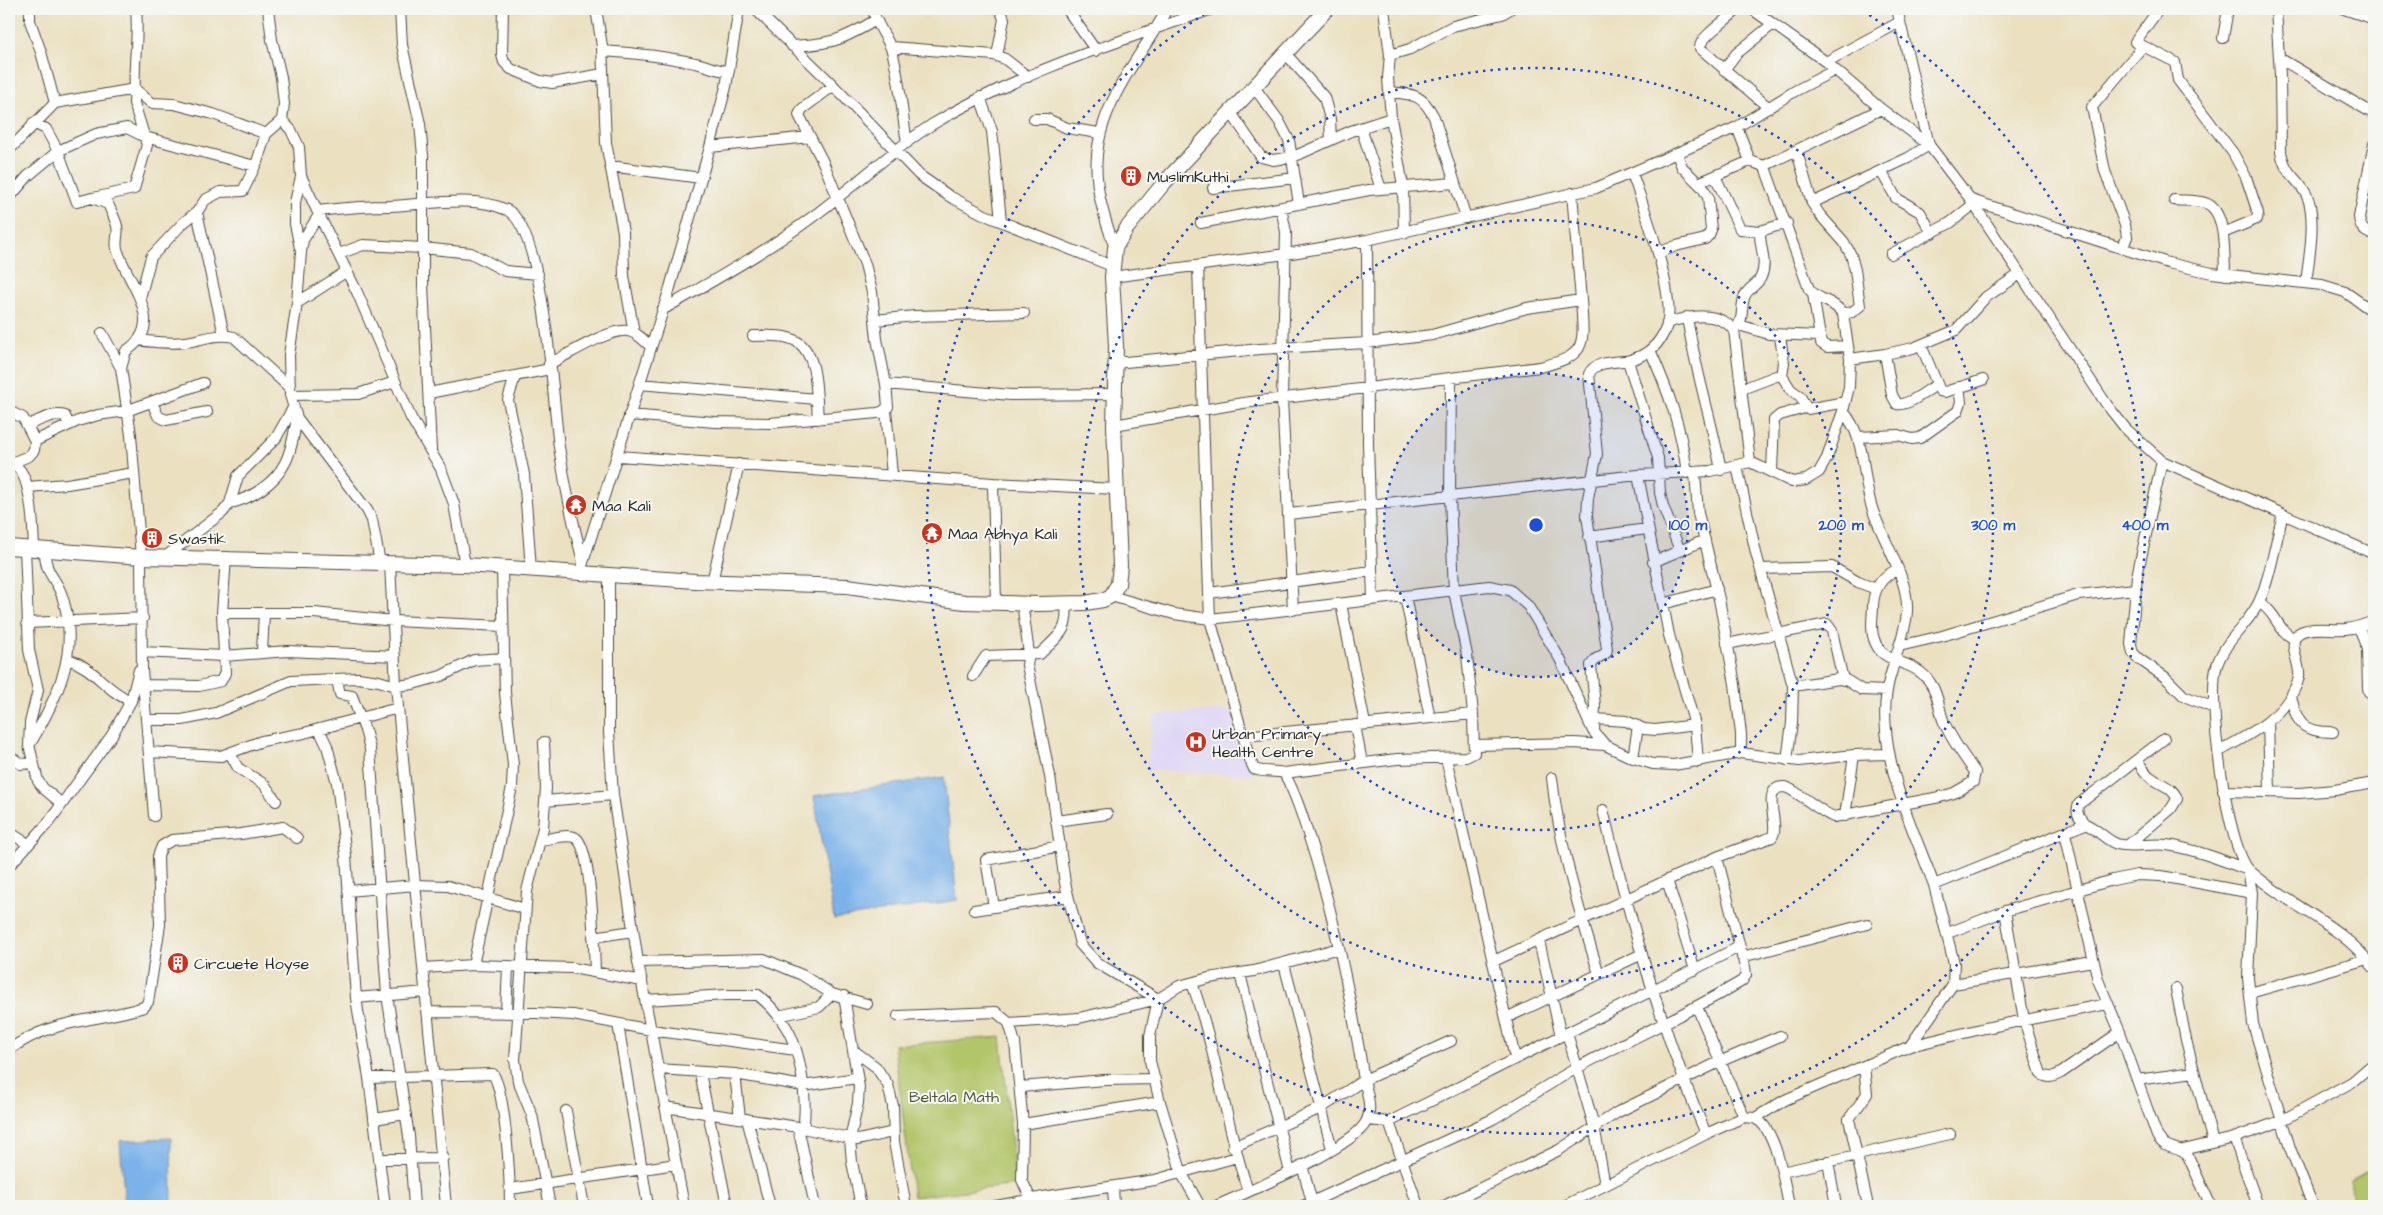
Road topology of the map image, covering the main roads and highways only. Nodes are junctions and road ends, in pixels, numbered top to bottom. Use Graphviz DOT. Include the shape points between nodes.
graph roads {
  1 [pos="1327,9"];
  2 [pos="9,547"];
  1 -- 2 [label="main road" via="1164,183 1127,228 1116,248 1112,272 1120,566 1118,584 1110,596 1094,602 965,602 847,586 712,582 609,574 582,568 531,570 465,565 165,557"];
}
